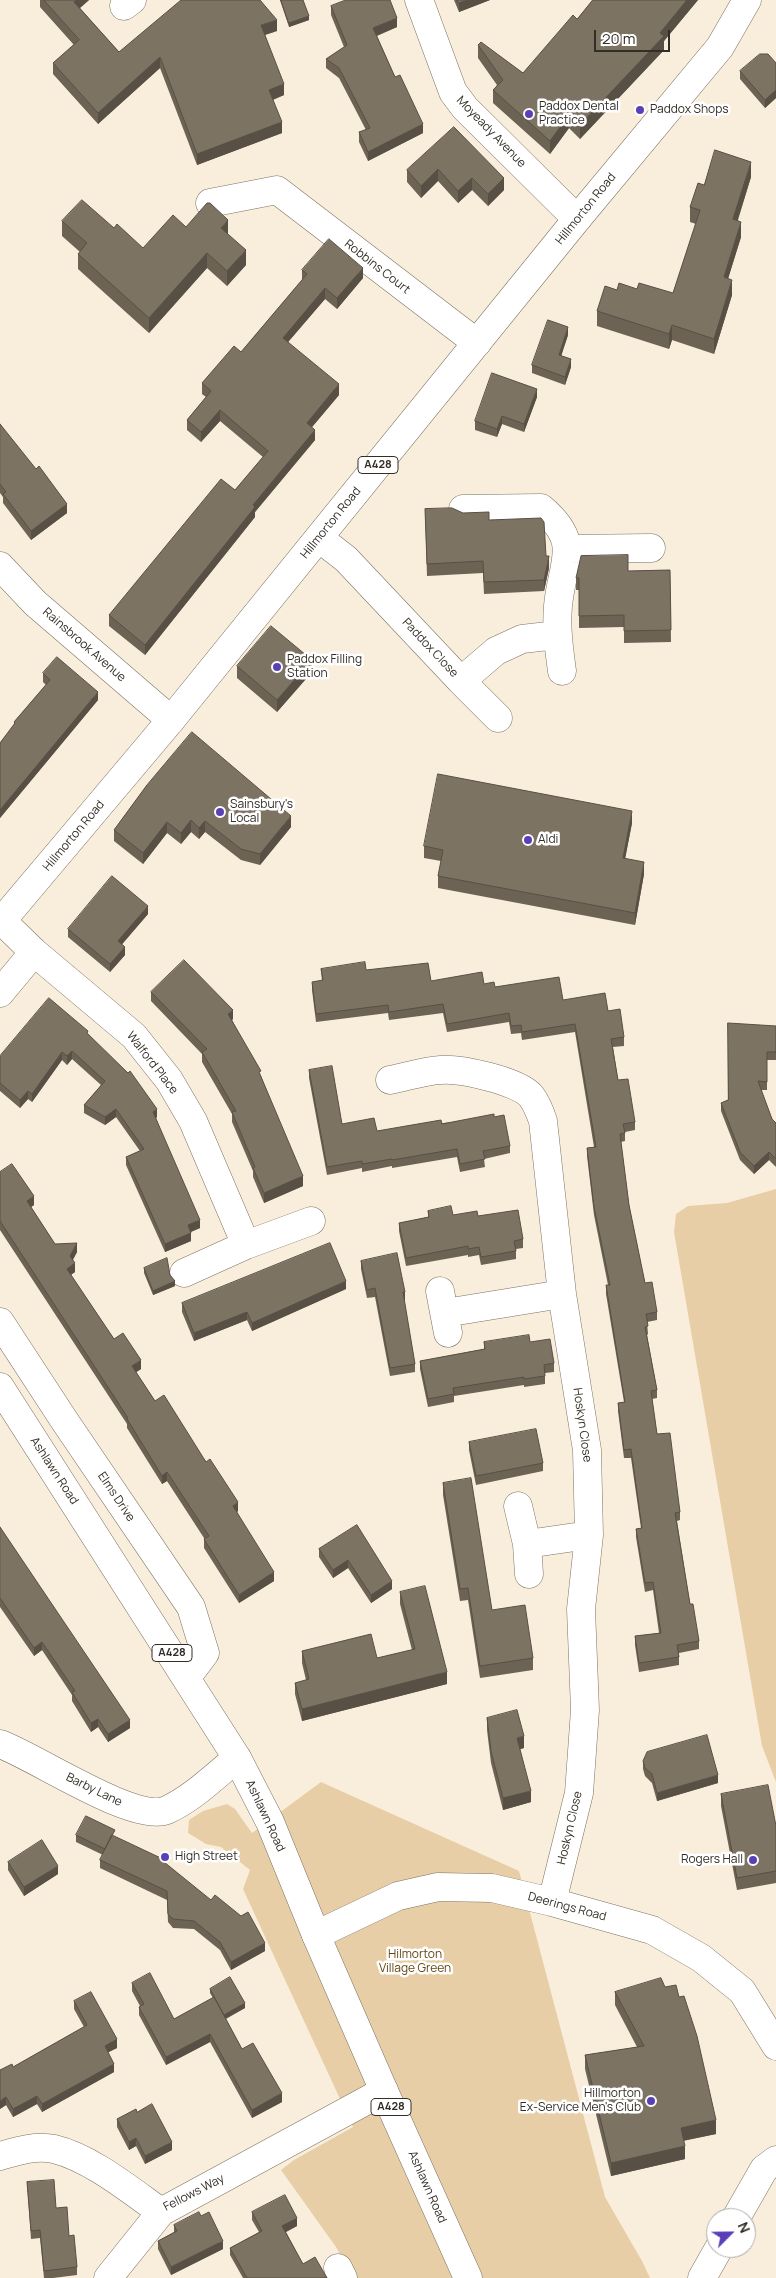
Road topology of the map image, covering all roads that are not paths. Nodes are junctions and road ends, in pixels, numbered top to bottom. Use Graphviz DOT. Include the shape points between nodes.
graph roads {
  1 [pos="419,0"];
  2 [pos="747,0"];
  3 [pos="210,203"];
  4 [pos="577,219"];
  5 [pos="477,343"];
  6 [pos="463,509"];
  7 [pos="319,538"];
  8 [pos="651,548"];
  9 [pos="568,549"];
  10 [pos="0,566"];
  11 [pos="557,635"];
  12 [pos="562,671"];
  13 [pos="461,681"];
  14 [pos="498,718"];
  15 [pos="171,720"];
  16 [pos="1,922"];
  17 [pos="34,952"];
  18 [pos="0,992"];
  19 [pos="390,1080"];
  20 [pos="311,1221"];
  21 [pos="246,1245"];
  22 [pos="184,1273"];
  23 [pos="562,1294"];
  24 [pos="444,1312"];
  25 [pos="0,1322"];
  26 [pos="0,1387"];
  27 [pos="518,1506"];
  28 [pos="589,1535"];
  29 [pos="527,1544"];
  30 [pos="529,1574"];
  31 [pos="187,1677"];
  32 [pos="0,1744"];
  33 [pos="237,1758"];
  34 [pos="552,1902"];
  35 [pos="316,1935"];
  36 [pos="774,2038"];
  37 [pos="384,2091"];
  38 [pos="0,2156"];
  39 [pos="776,2160"];
  40 [pos="742,2208"];
  41 [pos="161,2212"];
  42 [pos="713,2258"];
  43 [pos="108,2278"];
  44 [pos="468,2278"];
  45 [pos="702,2278"];
  1 -- 4 [label="main road, Moyeady Avenue" via="453,92"];
  2 -- 4 [label="main road, Hillmorton Road / A428" via="720,47"];
  3 -- 5 [label="main road, Robbins Court" via="277,190"];
  4 -- 5 [label="main road, Hillmorton Road / A428"];
  5 -- 7 [label="main road, Hillmorton Road / A428"];
  6 -- 9 [label="main road" via="541,508 560,528"];
  7 -- 13 [label="main road, Paddox Close" via="346,559"];
  7 -- 15 [label="main road, Hillmorton Road / A428"];
  8 -- 9 [label="main road"];
  9 -- 11 [label="main road" via="558,605"];
  10 -- 15 [label="main road, Rainsbrook Avenue" via="35,602"];
  11 -- 12 [label="main road"];
  11 -- 13 [label="main road, Paddox Close" via="522,640 496,651"];
  13 -- 14 [label="main road"];
  15 -- 16 [label="main road, Hillmorton Road / A428"];
  16 -- 17 [label="main road, Walford Place"];
  17 -- 18 [label="main road"];
  17 -- 21 [label="main road, Walford Place" via="134,1036 169,1080 193,1121"];
  19 -- 23 [label="main road, Hoskyn Close" via="440,1070 461,1071 520,1087 530,1096 543,1121"];
  20 -- 21 [label="main road"];
  21 -- 22 [label="main road"];
  23 -- 24 [label="main road"];
  23 -- 28 [label="main road, Hoskyn Close" via="587,1450"];
  25 -- 31 [label="main road, Elms Drive" via="191,1607 204,1653"];
  26 -- 31 [label="main road, Ashlawn Road / A428"];
  27 -- 29 [label="main road"];
  28 -- 29 [label="main road"];
  28 -- 34 [label="main road, Hoskyn Close" via="582,1609 585,1710 579,1794"];
  29 -- 30 [label="main road"];
  31 -- 33 [label="main road, Ashlawn Road / A428"];
  32 -- 33 [label="main road, Barby Lane" via="124,1806 152,1813 166,1810 192,1794"];
  33 -- 35 [label="main road, Ashlawn Road / A428" via="270,1822"];
  34 -- 35 [label="main road, Deerings Road" via="492,1888 438,1887 398,1896"];
  34 -- 36 [label="main road, Deerings Road" via="652,1930 701,1958 742,1991"];
  35 -- 37 [label="main road, Ashlawn Road / A428"];
  37 -- 41 [label="main road, Fellows Way"];
  37 -- 44 [label="main road, Ashlawn Road / A428"];
  38 -- 41 [label="main road, Fellows Way" via="27,2148 53,2149 100,2170"];
  39 -- 40 [label="main road" via="764,2169"];
  41 -- 43 [label="main road"];
  42 -- 45 [label="main road"];
}
